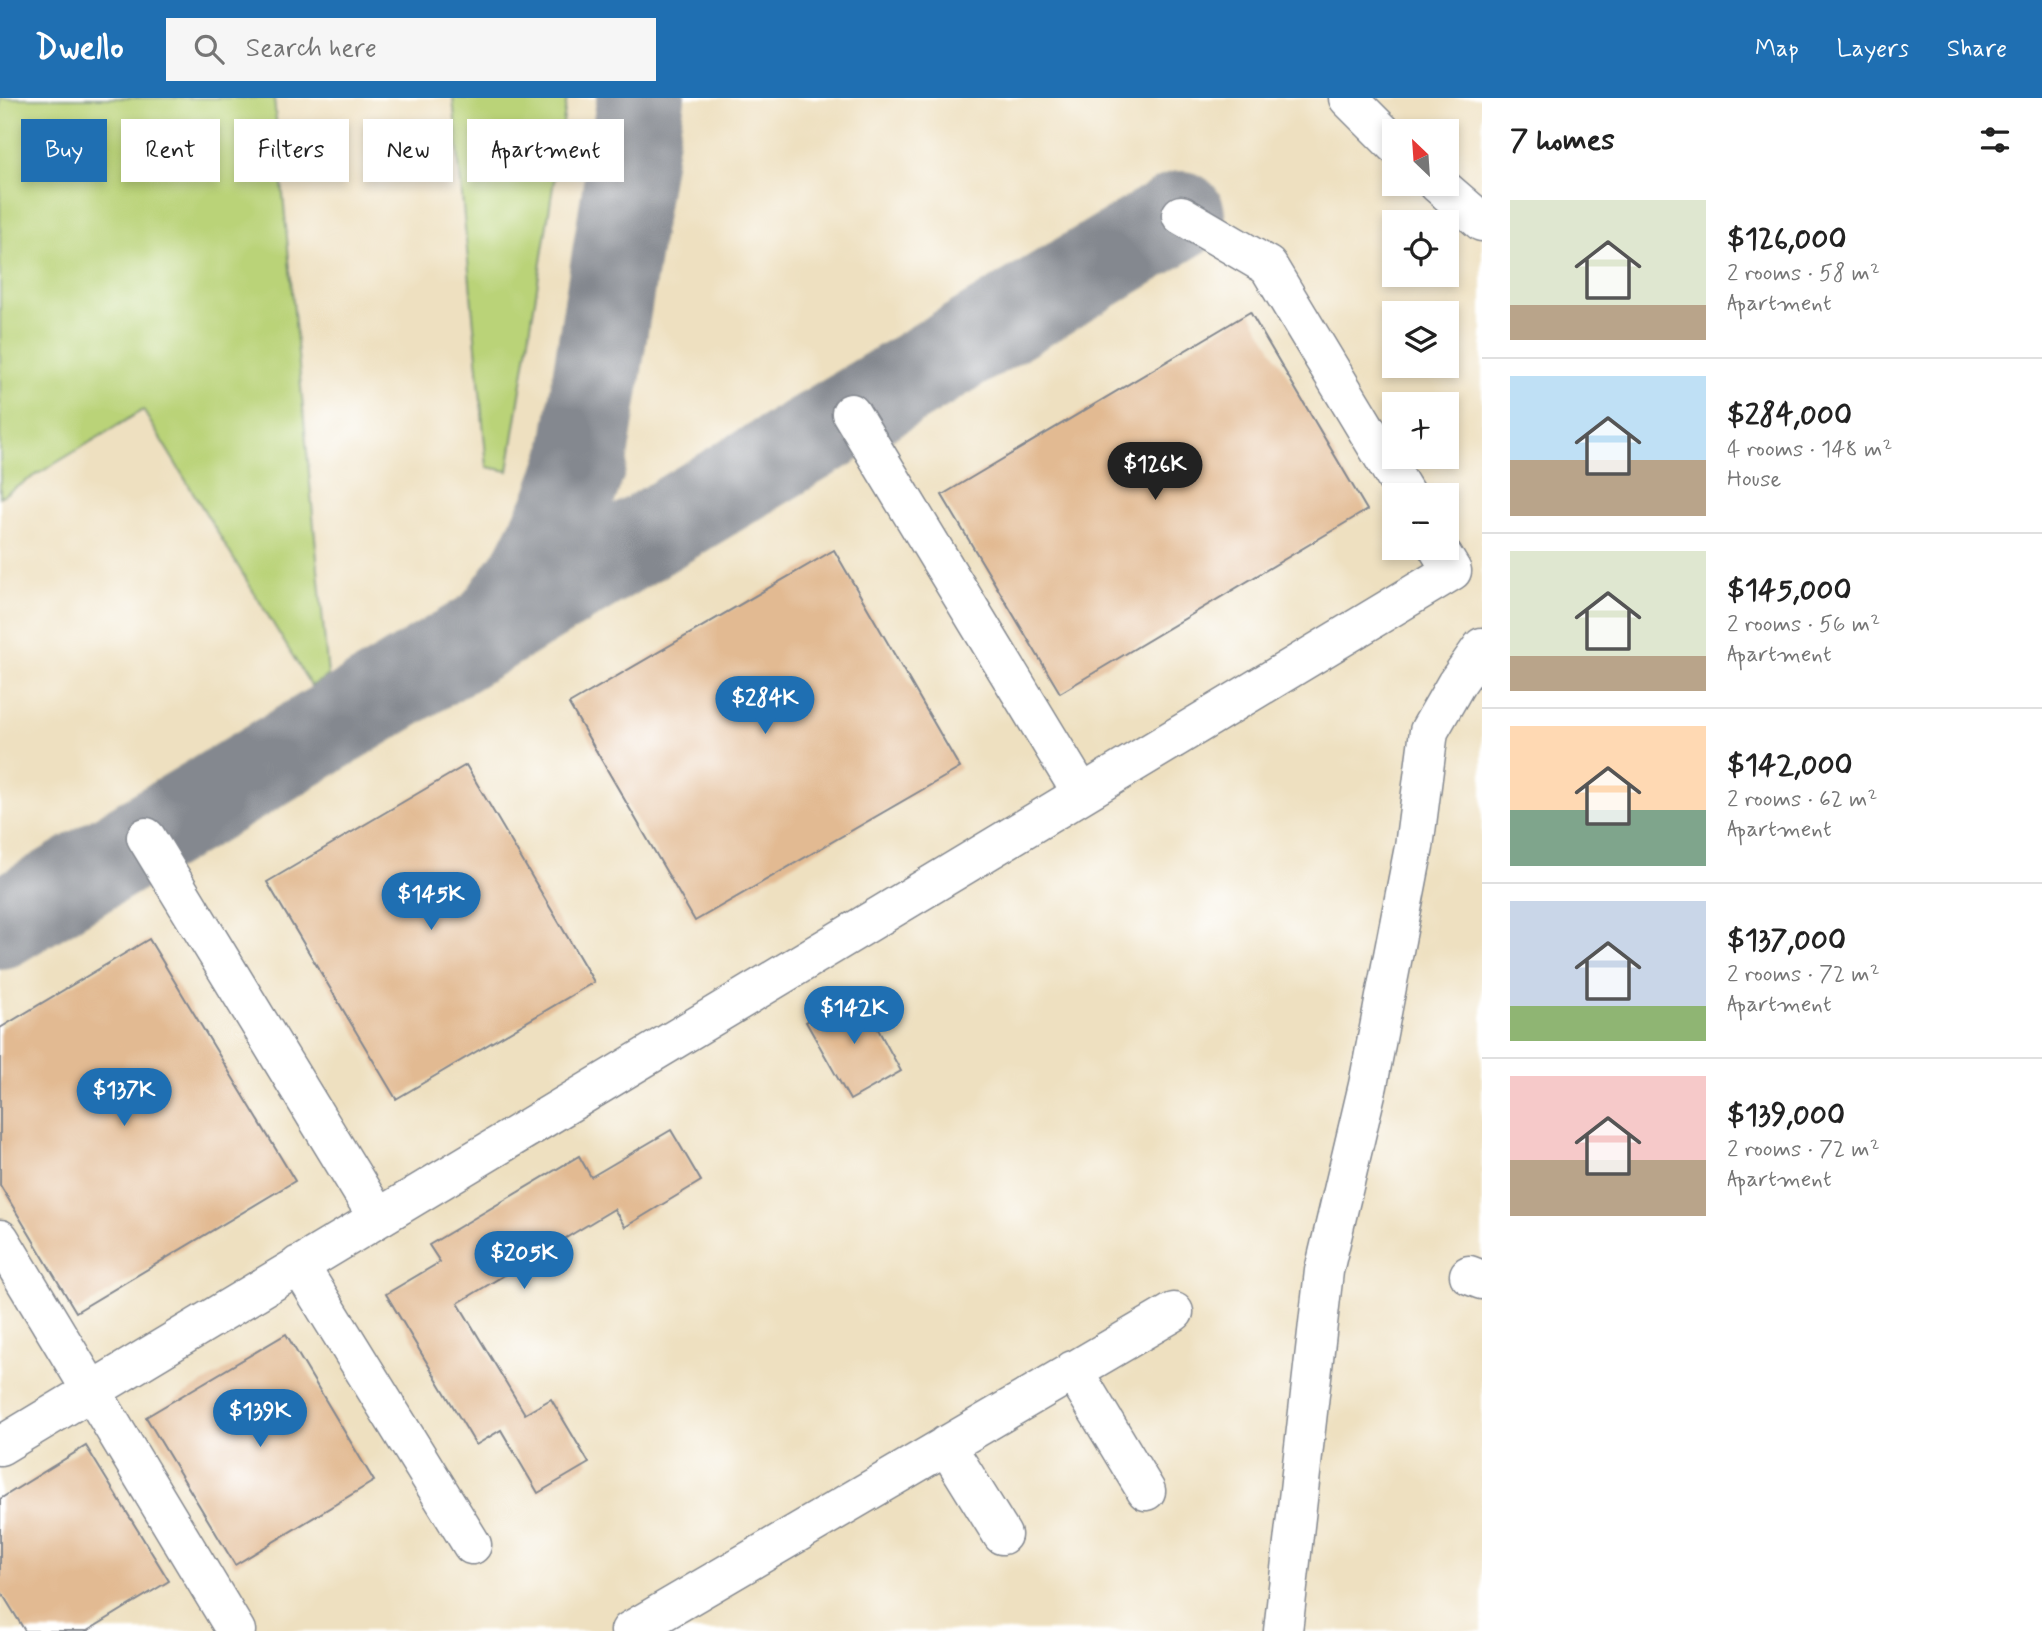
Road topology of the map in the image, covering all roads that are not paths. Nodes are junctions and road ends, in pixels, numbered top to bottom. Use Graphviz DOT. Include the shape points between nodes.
graph roads {
  1 [pos="1348,98"];
  2 [pos="1382,132"];
  3 [pos="1452,196"];
  4 [pos="1181,215"];
  5 [pos="1482,222"];
  6 [pos="851,413"];
  7 [pos="1399,483"];
  8 [pos="1445,560"];
  9 [pos="1482,647"];
  10 [pos="1082,793"];
  11 [pos="146,837"];
  12 [pos="378,1218"];
  13 [pos="0,1239"];
  14 [pos="299,1265"];
  15 [pos="1174,1312"];
  16 [pos="1073,1370"];
  17 [pos="92,1390"];
  18 [pos="946,1445"];
  19 [pos="0,1446"];
  20 [pos="1146,1491"];
  21 [pos="1002,1535"];
  22 [pos="472,1545"];
  23 [pos="236,1631"];
  24 [pos="630,1631"];
  25 [pos="1283,1631"];
  1 -- 2 [label="lane"];
  3 -- 5 [label="lane"];
  4 -- 7 [label="lane" via="1268,266"];
  6 -- 10 [label="lane"];
  8 -- 10 [label="lane" via="1452,571"];
  9 -- 25 [label="lane" via="1429,731 1412,860 1368,1085 1324,1271"];
  10 -- 12 [label="lane"];
  11 -- 12 [label="lane"];
  12 -- 14 [label="lane"];
  13 -- 17 [label="lane"];
  14 -- 17 [label="lane"];
  14 -- 22 [label="lane"];
  15 -- 16 [label="lane"];
  16 -- 18 [label="lane"];
  16 -- 20 [label="lane"];
  17 -- 19 [label="lane"];
  17 -- 23 [label="lane"];
  18 -- 21 [label="lane"];
  18 -- 24 [label="lane"];
}
